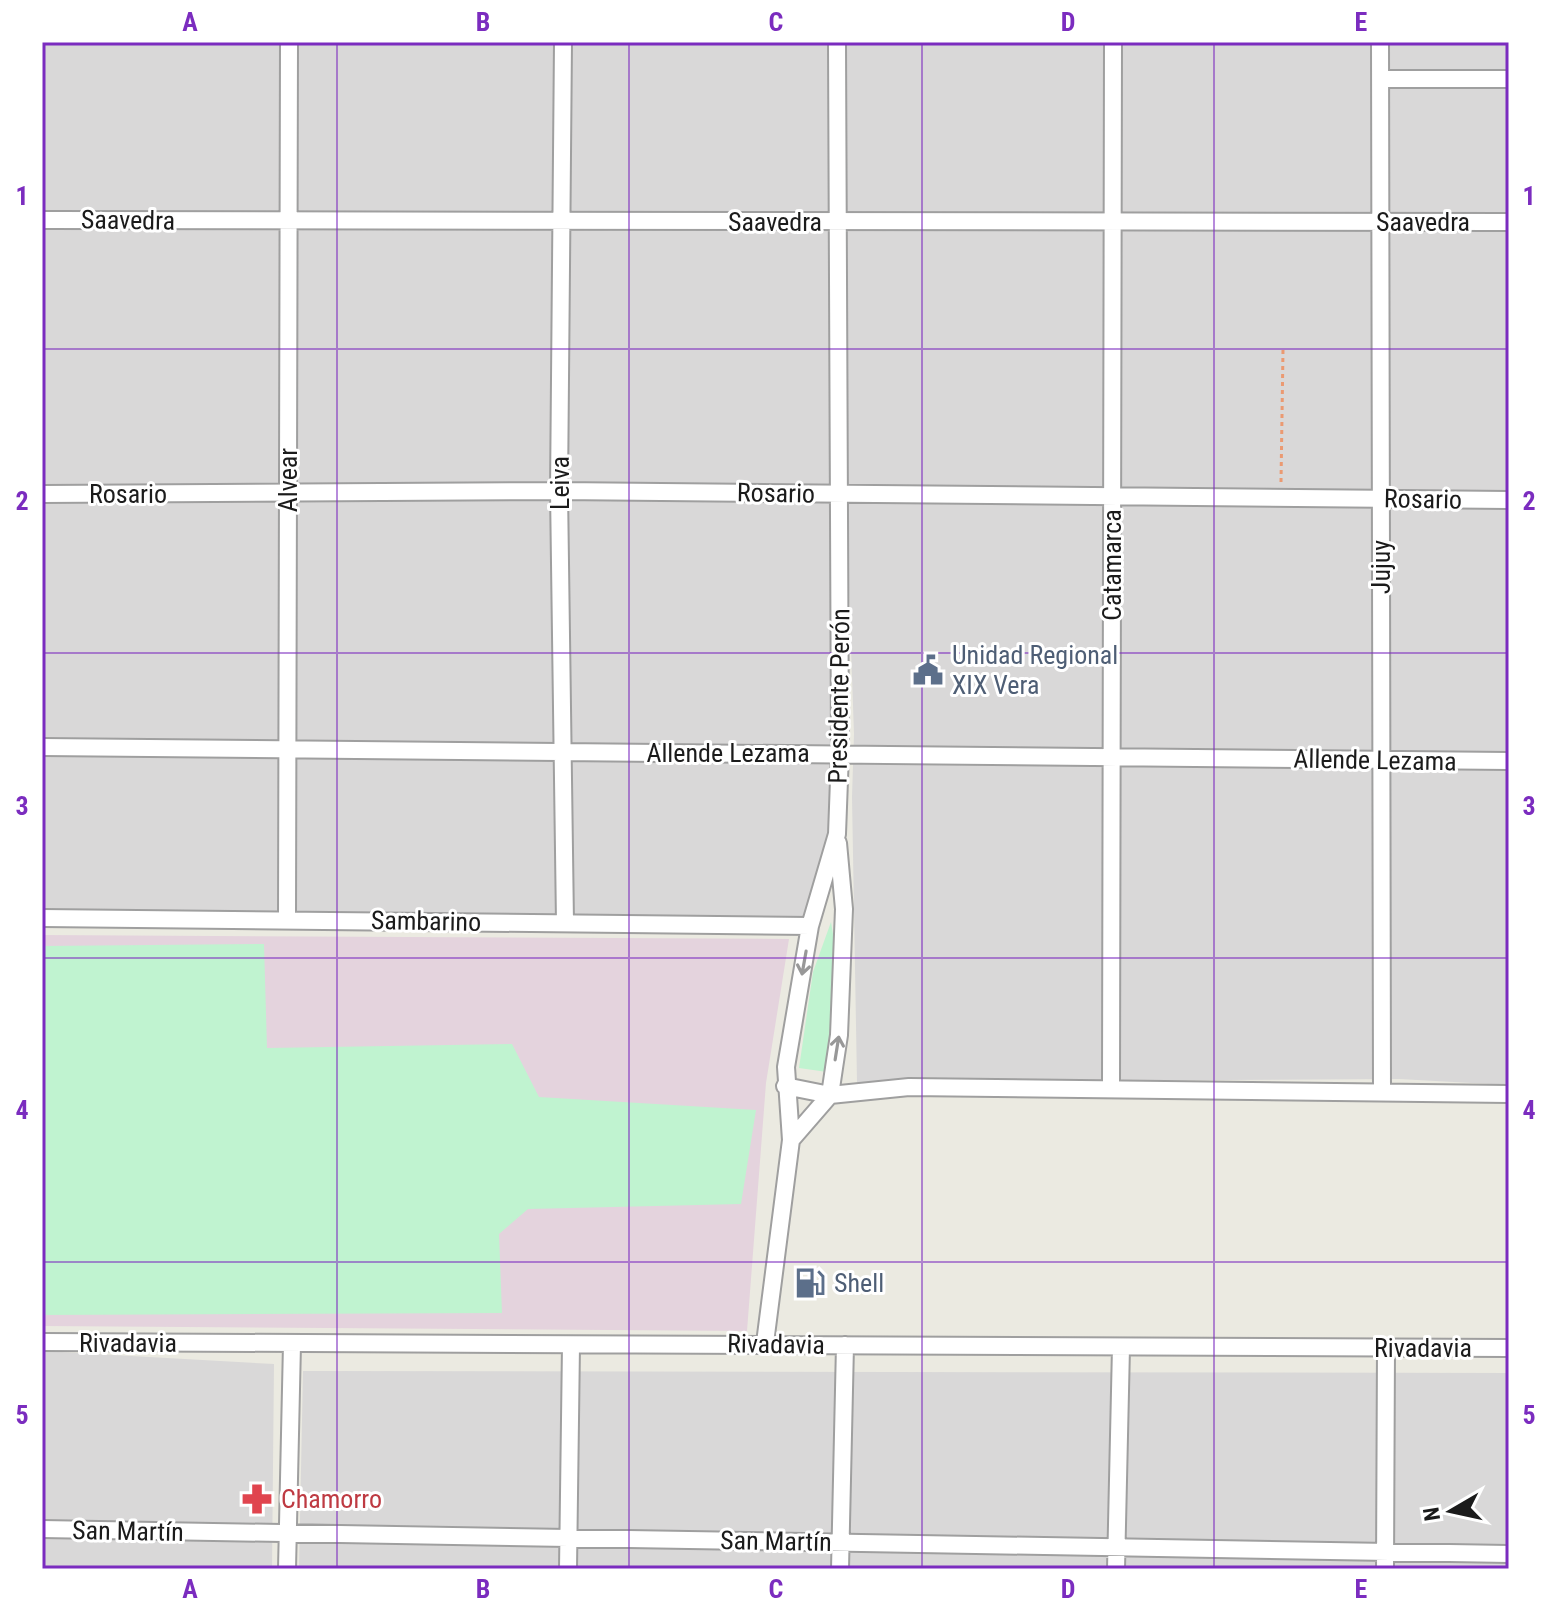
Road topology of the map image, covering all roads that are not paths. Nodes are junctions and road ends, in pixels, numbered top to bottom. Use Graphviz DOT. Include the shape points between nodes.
graph roads {
  1 [pos="289,42"];
  2 [pos="563,42"];
  3 [pos="837,42"];
  4 [pos="1113,42"];
  5 [pos="1380,42"];
  6 [pos="1381,79"];
  7 [pos="1509,79"];
  8 [pos="42,220"];
  9 [pos="289,222"];
  10 [pos="562,222"];
  11 [pos="836,222"];
  12 [pos="1113,222"];
  13 [pos="1381,222"];
  14 [pos="1509,222"];
  15 [pos="559,491"];
  16 [pos="288,493"];
  17 [pos="42,494"];
  18 [pos="840,494"];
  19 [pos="1112,496"];
  20 [pos="1381,499"];
  21 [pos="1509,500"];
  22 [pos="42,747"];
  23 [pos="287,750"];
  24 [pos="562,752"];
  25 [pos="840,753"];
  26 [pos="1112,755"];
  27 [pos="1381,761"];
  28 [pos="1509,761"];
  29 [pos="837,834"];
  30 [pos="42,918"];
  31 [pos="287,918"];
  32 [pos="565,923"];
  33 [pos="810,926"];
  34 [pos="785,1086"];
  35 [pos="1111,1087"];
  36 [pos="1382,1092"];
  37 [pos="1509,1094"];
  38 [pos="830,1095"];
  39 [pos="791,1140"];
  40 [pos="42,1342"];
  41 [pos="765,1343"];
  42 [pos="292,1344"];
  43 [pos="571,1345"];
  44 [pos="845,1345"];
  45 [pos="1121,1347"];
  46 [pos="1386,1348"];
  47 [pos="1509,1348"];
  48 [pos="42,1529"];
  49 [pos="287,1534"];
  50 [pos="568,1536"];
  51 [pos="841,1543"];
  52 [pos="1116,1546"];
  53 [pos="1509,1554"];
  54 [pos="1385,1561"];
  55 [pos="287,1569"];
  56 [pos="568,1569"];
  57 [pos="840,1569"];
  58 [pos="1116,1569"];
  1 -- 9 [label="street, Alvear"];
  2 -- 10 [label="street, Leiva"];
  3 -- 11 [label="street, Presidente Perón"];
  4 -- 12 [label="street, Catamarca"];
  5 -- 6 [label="street, Jujuy"];
  6 -- 7 [label="street"];
  6 -- 13 [label="street, Jujuy"];
  8 -- 9 [label="street, Saavedra"];
  9 -- 10 [label="street, Saavedra"];
  9 -- 16 [label="street, Alvear"];
  10 -- 11 [label="street, Saavedra"];
  10 -- 15 [label="street, Leiva"];
  11 -- 12 [label="street, Saavedra"];
  11 -- 18 [label="street, Presidente Perón"];
  12 -- 13 [label="street, Saavedra"];
  12 -- 19 [label="street, Catamarca"];
  13 -- 14 [label="street, Saavedra"];
  13 -- 20 [label="street, Jujuy"];
  15 -- 16 [label="street, Rosario"];
  15 -- 18 [label="street, Rosario"];
  15 -- 24 [label="street, Leiva"];
  16 -- 17 [label="street, Rosario"];
  16 -- 23 [label="street, Alvear"];
  18 -- 19 [label="street, Rosario"];
  18 -- 25 [label="street, Presidente Perón"];
  19 -- 20 [label="street, Rosario"];
  19 -- 26 [label="street, Catamarca"];
  20 -- 21 [label="street, Rosario"];
  20 -- 27 [label="street, Jujuy"];
  22 -- 23 [label="street, Allende Lezama"];
  23 -- 24 [label="street, Allende Lezama"];
  23 -- 31 [label="street, Alvear"];
  24 -- 25 [label="street, Allende Lezama"];
  24 -- 32 [label="street, Leiva"];
  25 -- 26 [label="street, Allende Lezama"];
  25 -- 29 [label="street, Presidente Perón"];
  26 -- 27 [label="street, Allende Lezama"];
  26 -- 35 [label="street, Catamarca"];
  27 -- 28 [label="street, Allende Lezama"];
  27 -- 36 [label="street, Jujuy"];
  29 -- 33 [label="street, Presidente Perón"];
  38 -- 29 [label="street, one-way" via="839,1035 844,909"];
  30 -- 31 [label="street, Sambarino"];
  31 -- 32 [label="street, Sambarino"];
  32 -- 33 [label="street, Sambarino"];
  33 -- 34 [label="street, Presidente Perón, one-way"];
  34 -- 38 [label="street"];
  34 -- 39 [label="street, Presidente Perón"];
  35 -- 36 [label="street"];
  35 -- 38 [label="street" via="909,1087"];
  36 -- 37 [label="street"];
  38 -- 39 [label="street"];
  39 -- 41 [label="street, Presidente Perón"];
  40 -- 42 [label="street, Rivadavia"];
  41 -- 43 [label="street, Rivadavia"];
  41 -- 44 [label="street, Rivadavia"];
  42 -- 43 [label="street, Rivadavia"];
  42 -- 49 [label="street"];
  43 -- 50 [label="street"];
  44 -- 45 [label="street, Rivadavia"];
  44 -- 51 [label="street"];
  45 -- 46 [label="street, Rivadavia"];
  45 -- 52 [label="street"];
  46 -- 47 [label="street, Rivadavia"];
  46 -- 54 [label="street"];
  48 -- 49 [label="street, San Martín"];
  49 -- 50 [label="street, San Martín"];
  49 -- 55 [label="street"];
  50 -- 51 [label="street, San Martín"];
  50 -- 56 [label="street"];
  51 -- 52 [label="street, San Martín"];
  51 -- 57 [label="street"];
  52 -- 54 [label="street, San Martín"];
  52 -- 58 [label="street"];
  53 -- 54 [label="street, San Martín"];
}
